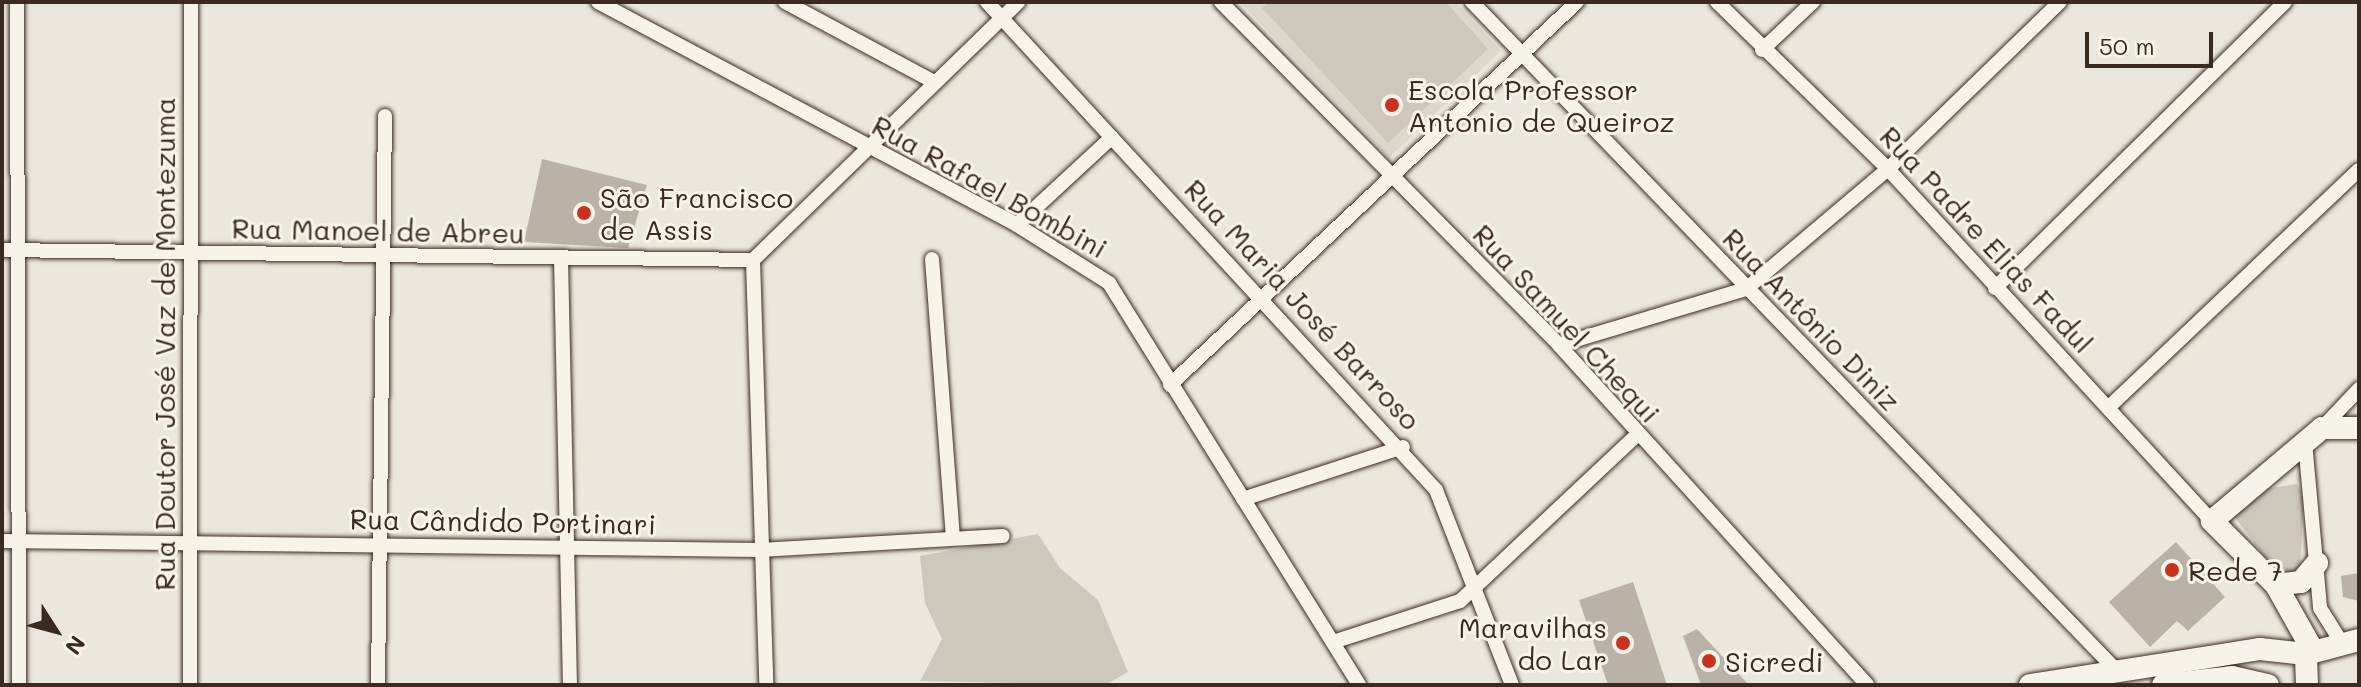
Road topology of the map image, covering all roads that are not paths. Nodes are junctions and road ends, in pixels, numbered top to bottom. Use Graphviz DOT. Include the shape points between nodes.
graph roads {
  1 [pos="17,2"];
  2 [pos="191,2"];
  3 [pos="598,2"];
  4 [pos="785,2"];
  5 [pos="987,2"];
  6 [pos="1018,2"];
  7 [pos="1221,2"];
  8 [pos="1472,2"];
  9 [pos="1577,2"];
  10 [pos="1717,2"];
  11 [pos="1813,2"];
  12 [pos="2060,2"];
  13 [pos="2285,2"];
  14 [pos="1002,17"];
  15 [pos="1762,50"];
  16 [pos="1524,56"];
  17 [pos="934,82"];
  18 [pos="385,116"];
  19 [pos="1112,137"];
  20 [pos="871,147"];
  21 [pos="1888,169"];
  22 [pos="2359,170"];
  23 [pos="1394,181"];
  24 [pos="1017,225"];
  25 [pos="8,250"];
  26 [pos="186,253"];
  27 [pos="383,257"];
  28 [pos="561,258"];
  29 [pos="932,259"];
  30 [pos="753,260"];
  31 [pos="1995,288"];
  32 [pos="1746,289"];
  33 [pos="1267,301"];
  34 [pos="1559,345"];
  35 [pos="1170,385"];
  36 [pos="2359,389"];
  37 [pos="2110,406"];
  38 [pos="2359,428"];
  39 [pos="1637,435"];
  40 [pos="2313,435"];
  41 [pos="1403,447"];
  42 [pos="1243,499"];
  43 [pos="2212,521"];
  44 [pos="1003,536"];
  45 [pos="953,537"];
  46 [pos="2,541"];
  47 [pos="21,541"];
  48 [pos="190,543"];
  49 [pos="378,544"];
  50 [pos="569,548"];
  51 [pos="760,550"];
  52 [pos="2317,563"];
  53 [pos="2276,585"];
  54 [pos="1478,587"];
  55 [pos="2350,641"];
  56 [pos="1333,642"];
  57 [pos="2309,652"];
  58 [pos="2116,670"];
  59 [pos="19,685"];
  60 [pos="190,685"];
  61 [pos="378,685"];
  62 [pos="570,685"];
  63 [pos="766,685"];
  64 [pos="1359,685"];
  65 [pos="1512,685"];
  66 [pos="1867,685"];
  67 [pos="2030,685"];
  68 [pos="2163,685"];
  69 [pos="2268,685"];
  70 [pos="2307,685"];
  1 -- 25 [label="street"];
  2 -- 26 [label="street, Rua Doutor José Vaz de Montezuma"];
  3 -- 20 [label="street, Rua Rafael Bombini"];
  4 -- 17 [label="street"];
  5 -- 14 [label="street, Rua Maria José Barroso"];
  6 -- 14 [label="street"];
  7 -- 23 [label="street, Rua Samuel Chequi"];
  8 -- 16 [label="street, Rua Antônio Diniz"];
  9 -- 16 [label="street"];
  10 -- 15 [label="street, Rua Padre Elias Fadul"];
  11 -- 15 [label="street"];
  12 -- 21 [label="street"];
  13 -- 31 [label="street"];
  14 -- 17 [label="street"];
  14 -- 19 [label="street, Rua Maria José Barroso"];
  15 -- 21 [label="street, Rua Padre Elias Fadul"];
  16 -- 23 [label="street"];
  16 -- 32 [label="street, Rua Antônio Diniz"];
  17 -- 20 [label="street"];
  18 -- 27 [label="street"];
  19 -- 24 [label="street"];
  19 -- 33 [label="street, Rua Maria José Barroso"];
  20 -- 24 [label="street, Rua Rafael Bombini"];
  20 -- 30 [label="street"];
  21 -- 31 [label="street, Rua Padre Elias Fadul"];
  21 -- 32 [label="street"];
  22 -- 37 [label="street"];
  23 -- 33 [label="street"];
  23 -- 34 [label="street, Rua Samuel Chequi"];
  24 -- 35 [label="street, Rua Rafael Bombini" via="1109,283"];
  25 -- 26 [label="street, Rua Manoel de Abreu"];
  25 -- 47 [label="street"];
  26 -- 27 [label="street, Rua Manoel de Abreu"];
  26 -- 48 [label="street, Rua Doutor José Vaz de Montezuma"];
  27 -- 28 [label="street, Rua Manoel de Abreu"];
  27 -- 49 [label="street"];
  28 -- 30 [label="street, Rua Manoel de Abreu"];
  28 -- 50 [label="street"];
  29 -- 45 [label="street"];
  30 -- 51 [label="street"];
  31 -- 37 [label="street, Rua Padre Elias Fadul"];
  32 -- 34 [label="street"];
  32 -- 58 [label="street, Rua Antônio Diniz"];
  33 -- 35 [label="street"];
  33 -- 41 [label="street, Rua Maria José Barroso"];
  34 -- 39 [label="street, Rua Samuel Chequi"];
  35 -- 42 [label="street, Rua Rafael Bombini"];
  36 -- 40 [label="street"];
  37 -- 43 [label="street, Rua Padre Elias Fadul"];
  38 -- 40 [label="main road"];
  39 -- 54 [label="street"];
  39 -- 66 [label="street, Rua Samuel Chequi"];
  40 -- 43 [label="main road"];
  40 -- 52 [label="street"];
  41 -- 42 [label="street"];
  41 -- 54 [label="street, Rua Maria José Barroso" via="1436,490"];
  42 -- 56 [label="street, Rua Rafael Bombini"];
  43 -- 53 [label="main road"];
  44 -- 45 [label="street, Rua Cândido Portinari"];
  45 -- 51 [label="street, Rua Cândido Portinari"];
  46 -- 47 [label="street, Rua Cândido Portinari"];
  47 -- 48 [label="street, Rua Cândido Portinari"];
  47 -- 59 [label="street"];
  48 -- 49 [label="street, Rua Cândido Portinari"];
  48 -- 60 [label="street, Rua Doutor José Vaz de Montezuma"];
  49 -- 50 [label="street, Rua Cândido Portinari"];
  49 -- 61 [label="street"];
  50 -- 51 [label="street, Rua Cândido Portinari"];
  50 -- 62 [label="street"];
  51 -- 63 [label="street"];
  52 -- 53 [label="main road" via="2301,582"];
  52 -- 55 [label="street" via="2320,608"];
  53 -- 57 [label="main road"];
  54 -- 56 [label="street" via="1460,601"];
  54 -- 65 [label="street, Rua Maria José Barroso"];
  55 -- 57 [label="main road"];
  56 -- 64 [label="street, Rua Rafael Bombini"];
  57 -- 58 [label="main road" via="2260,649"];
  57 -- 70 [label="main road"];
  58 -- 67 [label="main road"];
  68 -- 69 [label="main road" via="2232,677"];
}
